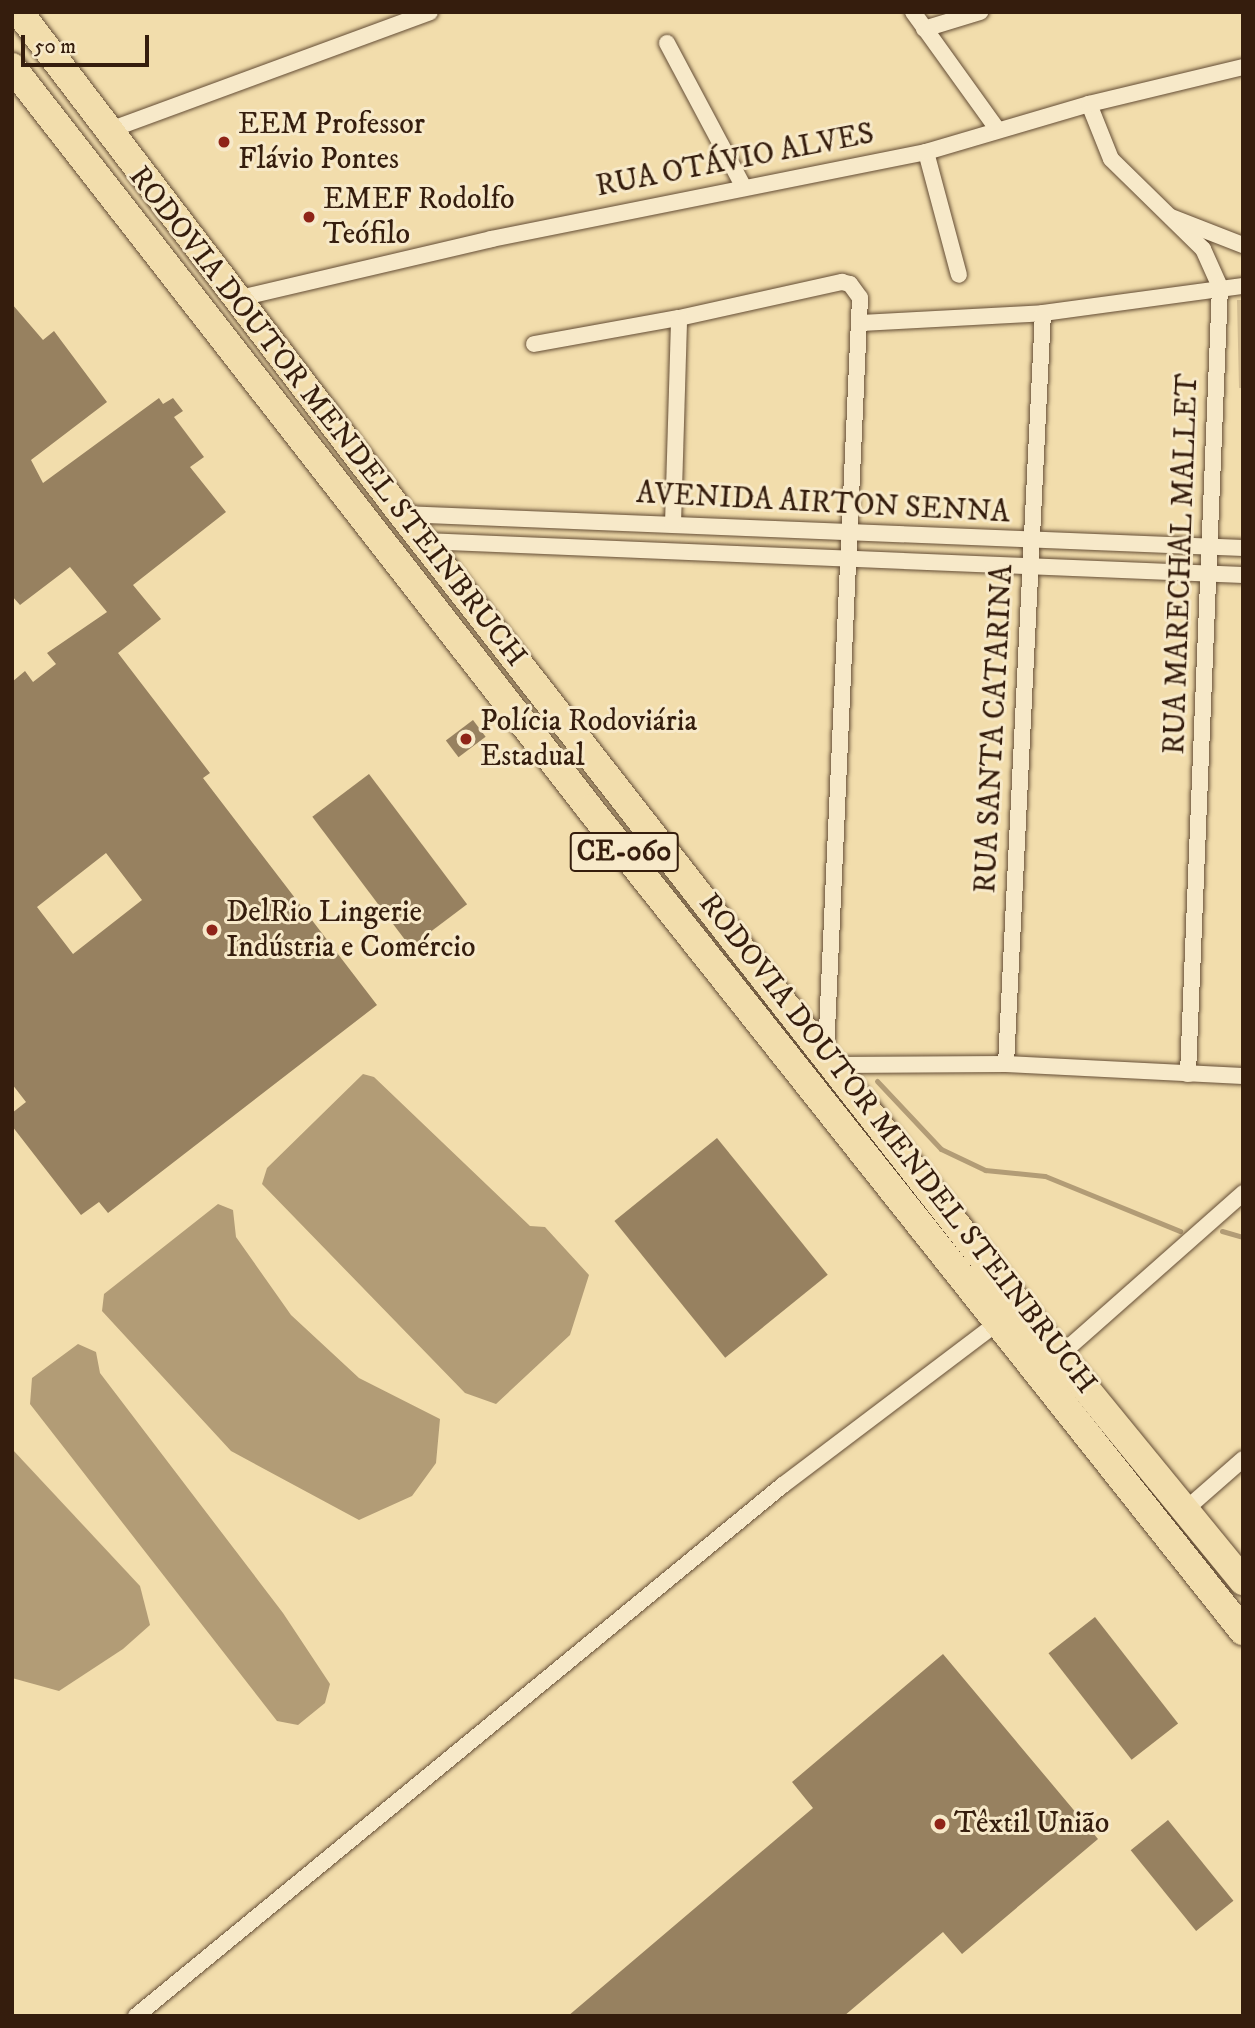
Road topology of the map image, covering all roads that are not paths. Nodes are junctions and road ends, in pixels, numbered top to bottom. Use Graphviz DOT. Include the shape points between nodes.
graph roads {
  1 [pos="19,12"];
  2 [pos="430,12"];
  3 [pos="913,12"];
  4 [pos="981,12"];
  5 [pos="924,29"];
  6 [pos="667,43"];
  7 [pos="12,67"];
  8 [pos="1243,67"];
  9 [pos="1088,104"];
  10 [pos="997,130"];
  11 [pos="107,131"];
  12 [pos="926,152"];
  13 [pos="744,188"];
  14 [pos="1171,217"];
  15 [pos="1243,245"];
  16 [pos="959,275"];
  17 [pos="1243,286"];
  18 [pos="1220,287"];
  19 [pos="236,299"];
  20 [pos="1043,313"];
  21 [pos="680,318"];
  22 [pos="861,323"];
  23 [pos="534,344"];
  24 [pos="402,514"];
  25 [pos="673,524"];
  26 [pos="707,526"];
  27 [pos="849,533"];
  28 [pos="424,541"];
  29 [pos="1033,542"];
  30 [pos="1212,546"];
  31 [pos="1243,548"];
  32 [pos="707,552"];
  33 [pos="849,558"];
  34 [pos="1032,565"];
  35 [pos="1210,574"];
  36 [pos="1243,575"];
  37 [pos="830,1060"];
  38 [pos="1006,1064"];
  39 [pos="1188,1074"];
  40 [pos="1243,1076"];
  41 [pos="1243,1193"];
  42 [pos="996,1324"];
  43 [pos="1059,1356"];
  44 [pos="1243,1459"];
  45 [pos="1185,1510"];
  46 [pos="1243,1581"];
  47 [pos="1243,1631"];
  48 [pos="136,2016"];
  1 -- 11 [label="highway, RODOVIA DOUTOR MENDEL STEINBRUCH / CE-060"];
  2 -- 11 [label="street"];
  3 -- 5 [label="street"];
  4 -- 5 [label="street"];
  5 -- 10 [label="street"];
  6 -- 13 [label="street"];
  7 -- 42 [label="highway, RODOVIA DOUTOR MENDEL STEINBRUCH / CE-060"];
  8 -- 9 [label="street, RUA OTÁVIO ALVES"];
  9 -- 10 [label="street, RUA OTÁVIO ALVES"];
  9 -- 14 [label="street, RUA MARECHAL MALLET" via="1111,159"];
  10 -- 12 [label="street, RUA OTÁVIO ALVES"];
  11 -- 19 [label="highway, RODOVIA DOUTOR MENDEL STEINBRUCH / CE-060"];
  12 -- 13 [label="street, RUA OTÁVIO ALVES"];
  12 -- 16 [label="street"];
  13 -- 19 [label="street, RUA OTÁVIO ALVES" via="491,239"];
  14 -- 15 [label="street"];
  14 -- 18 [label="street, RUA MARECHAL MALLET" via="1203,249"];
  17 -- 18 [label="street"];
  18 -- 20 [label="street"];
  18 -- 30 [label="street, RUA MARECHAL MALLET"];
  19 -- 24 [label="highway, RODOVIA DOUTOR MENDEL STEINBRUCH / CE-060"];
  20 -- 22 [label="street"];
  20 -- 29 [label="street, RUA SANTA CATARINA"];
  21 -- 22 [label="street" via="842,282 850,284 860,298"];
  21 -- 23 [label="street"];
  21 -- 25 [label="street"];
  22 -- 27 [label="street"];
  24 -- 25 [label="street, AVENIDA AIRTON SENNA"];
  24 -- 28 [label="highway, RODOVIA DOUTOR MENDEL STEINBRUCH / CE-060"];
  25 -- 26 [label="street, AVENIDA AIRTON SENNA"];
  26 -- 27 [label="street, AVENIDA AIRTON SENNA"];
  26 -- 32 [label="street"];
  27 -- 29 [label="street, AVENIDA AIRTON SENNA"];
  27 -- 33 [label="street"];
  28 -- 32 [label="street, AVENIDA AIRTON SENNA"];
  28 -- 37 [label="highway, RODOVIA DOUTOR MENDEL STEINBRUCH / CE-060"];
  29 -- 30 [label="street, AVENIDA AIRTON SENNA"];
  29 -- 34 [label="street, RUA SANTA CATARINA"];
  30 -- 31 [label="street, AVENIDA AIRTON SENNA"];
  30 -- 35 [label="street, RUA MARECHAL MALLET"];
  32 -- 33 [label="street, AVENIDA AIRTON SENNA"];
  33 -- 34 [label="street, AVENIDA AIRTON SENNA"];
  33 -- 37 [label="street"];
  34 -- 35 [label="street, AVENIDA AIRTON SENNA"];
  34 -- 38 [label="street, RUA SANTA CATARINA"];
  35 -- 36 [label="street, AVENIDA AIRTON SENNA"];
  35 -- 39 [label="street, RUA MARECHAL MALLET"];
  37 -- 38 [label="street"];
  37 -- 43 [label="highway, RODOVIA DOUTOR MENDEL STEINBRUCH / CE-060"];
  38 -- 39 [label="street"];
  39 -- 40 [label="street"];
  41 -- 43 [label="street"];
  42 -- 47 [label="highway, RODOVIA DOUTOR MENDEL STEINBRUCH / CE-060"];
  42 -- 48 [label="street" via="783,1485"];
  43 -- 45 [label="highway, RODOVIA DOUTOR MENDEL STEINBRUCH / CE-060"];
  44 -- 45 [label="street"];
  45 -- 46 [label="highway, RODOVIA DOUTOR MENDEL STEINBRUCH / CE-060"];
}
